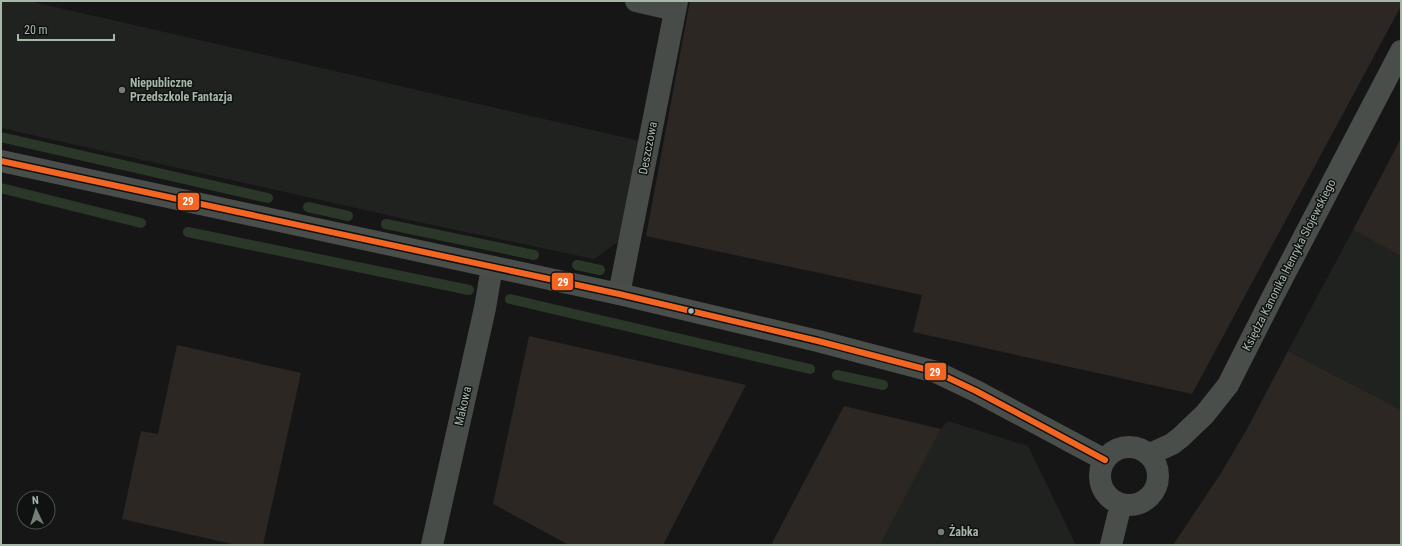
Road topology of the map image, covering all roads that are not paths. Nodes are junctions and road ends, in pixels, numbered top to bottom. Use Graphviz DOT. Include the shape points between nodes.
graph roads {
  1 [pos="636,1"];
  2 [pos="676,6"];
  3 [pos="1401,51"];
  4 [pos="1,162"];
  5 [pos="492,267"];
  6 [pos="619,294"];
  7 [pos="1150,454"];
  8 [pos="1105,460"];
  9 [pos="1121,504"];
  10 [pos="432,545"];
  11 [pos="1112,545"];
  1 -- 2 [label="street"];
  2 -- 6 [label="street, Deszczowa"];
  3 -- 7 [label="street, Księdza Kanonika Henryka Słojewskiego" via="1228,385 1206,414 1181,437"];
  4 -- 5 [label="street"];
  5 -- 6 [label="street"];
  5 -- 10 [label="street, Makowa"];
  6 -- 8 [label="street" via="936,372"];
  7 -- 8 [label="street" via="1139,448 1126,446 1114,451"];
  7 -- 9 [label="street" via="1158,468 1158,483 1150,497 1137,504"];
  8 -- 9 [label="street" via="1100,473 1102,486 1109,497"];
  9 -- 11 [label="street"];
}
